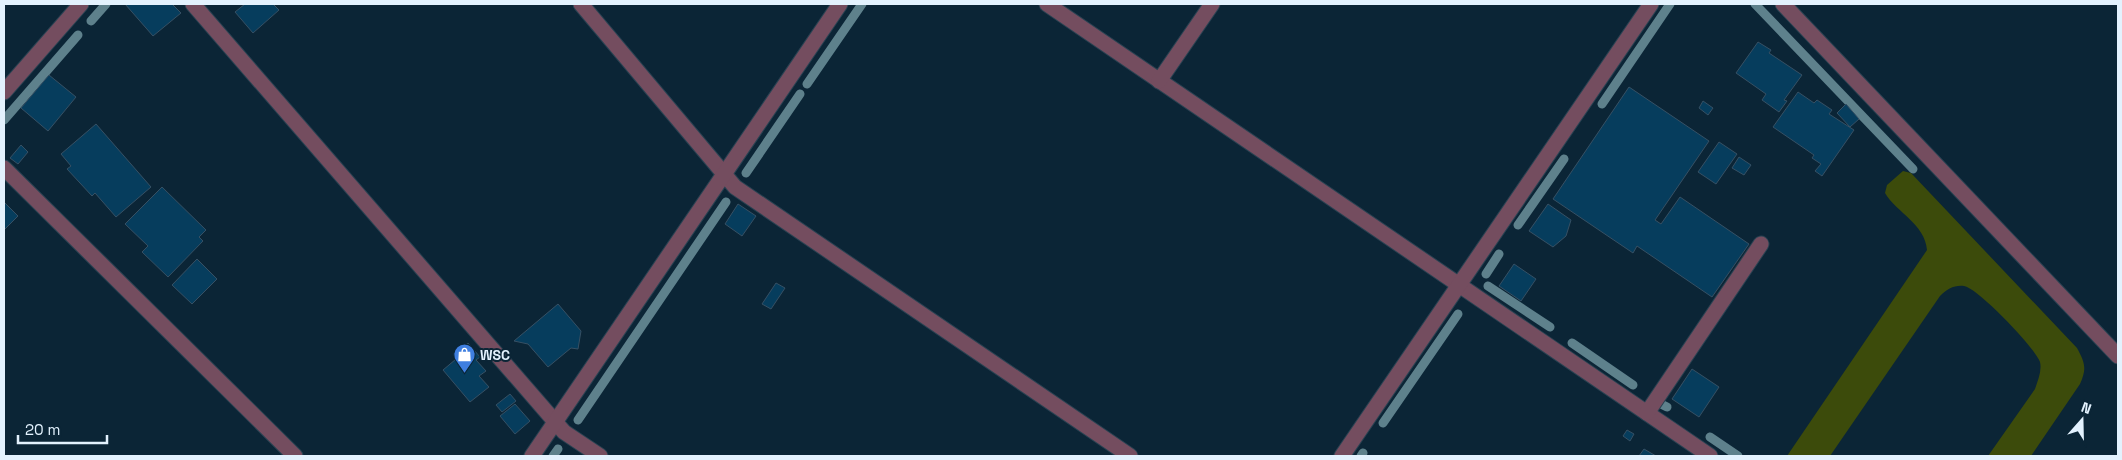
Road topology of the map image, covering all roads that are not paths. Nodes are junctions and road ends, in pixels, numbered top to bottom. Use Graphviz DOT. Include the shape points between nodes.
graph roads {
  1 [pos="81,4"];
  2 [pos="193,4"];
  3 [pos="581,4"];
  4 [pos="840,4"];
  5 [pos="1047,4"];
  6 [pos="1212,4"];
  7 [pos="1651,4"];
  8 [pos="1783,4"];
  9 [pos="1159,81"];
  10 [pos="4,92"];
  11 [pos="4,168"];
  12 [pos="724,174"];
  13 [pos="1761,244"];
  14 [pos="1459,285"];
  15 [pos="2118,356"];
  16 [pos="1646,413"];
  17 [pos="555,422"];
  18 [pos="295,456"];
  19 [pos="532,456"];
  20 [pos="600,456"];
  21 [pos="1130,456"];
  22 [pos="1342,456"];
  23 [pos="1710,456"];
  1 -- 10 [label="street"];
  2 -- 17 [label="street"];
  3 -- 12 [label="street"];
  4 -- 12 [label="street"];
  5 -- 9 [label="street"];
  6 -- 9 [label="street"];
  7 -- 14 [label="street"];
  8 -- 15 [label="street"];
  9 -- 14 [label="street"];
  11 -- 18 [label="street"];
  12 -- 17 [label="street"];
  12 -- 21 [label="street" via="734,187"];
  13 -- 16 [label="street"];
  14 -- 16 [label="street"];
  14 -- 22 [label="street"];
  16 -- 23 [label="street"];
  17 -- 19 [label="street"];
  17 -- 20 [label="street" via="564,432"];
}
